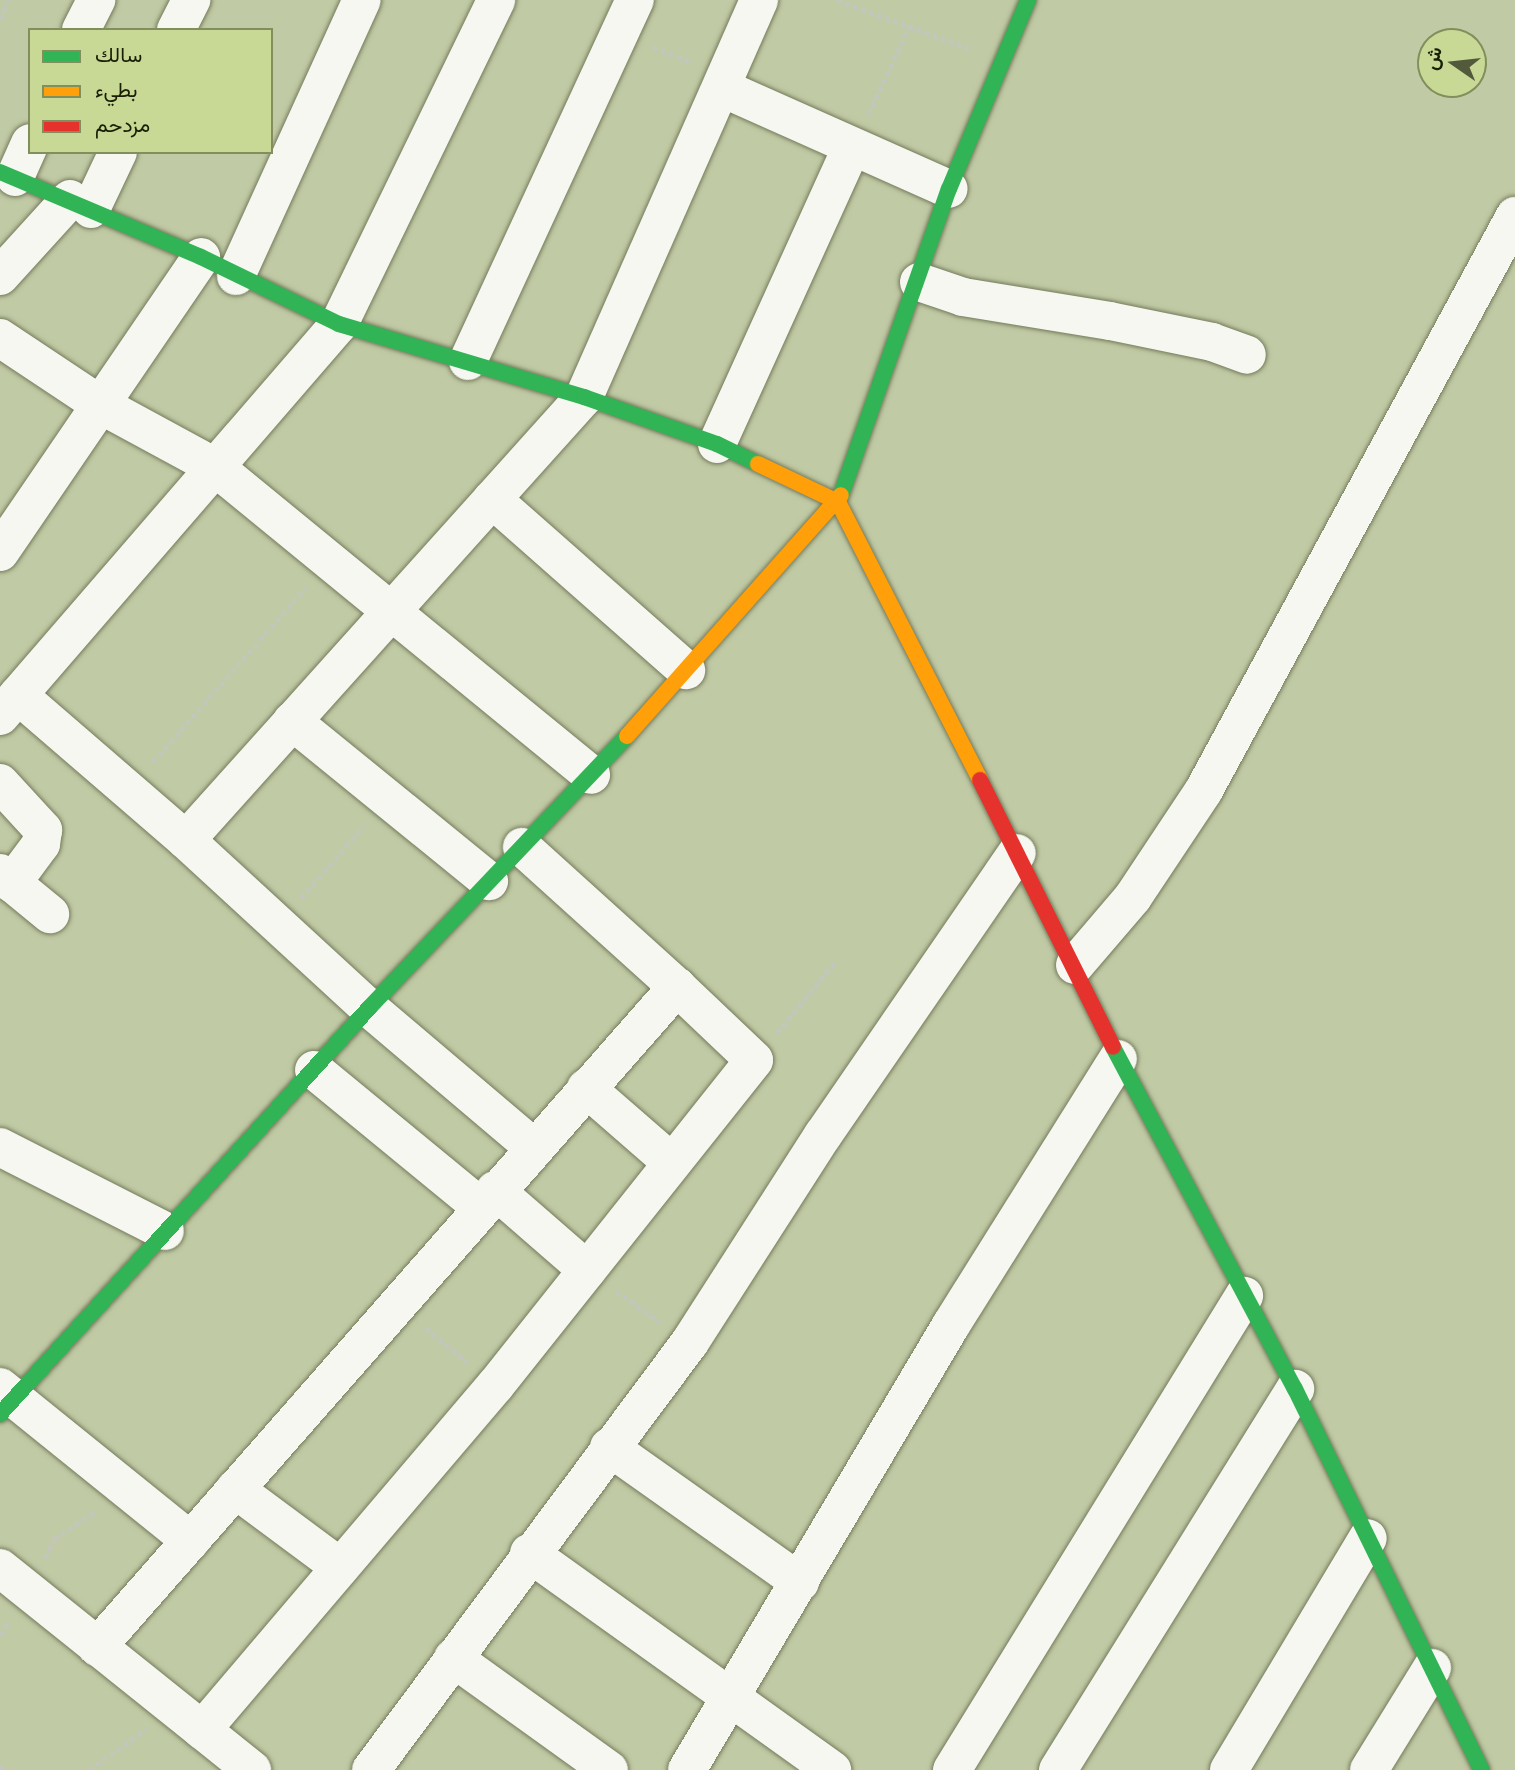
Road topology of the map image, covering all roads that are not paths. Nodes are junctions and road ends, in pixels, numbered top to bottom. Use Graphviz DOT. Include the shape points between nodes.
graph roads {
  1 [pos="96,0"];
  2 [pos="191,0"];
  3 [pos="362,0"];
  4 [pos="496,0"];
  5 [pos="635,0"];
  6 [pos="758,0"];
  7 [pos="1028,0"];
  8 [pos="82,28"];
  9 [pos="177,28"];
  10 [pos="725,82"];
  11 [pos="851,149"];
  12 [pos="117,154"];
  13 [pos="15,164"];
  14 [pos="949,189"];
  15 [pos="81,204"];
  16 [pos="1515,216"];
  17 [pos="201,257"];
  18 [pos="0,276"];
  19 [pos="236,276"];
  20 [pos="919,282"];
  21 [pos="339,324"];
  22 [pos="0,338"];
  23 [pos="1247,355"];
  24 [pos="468,361"];
  25 [pos="584,397"];
  26 [pos="101,405"];
  27 [pos="717,444"];
  28 [pos="215,467"];
  29 [pos="492,499"];
  30 [pos="838,502"];
  31 [pos="6,529"];
  32 [pos="389,611"];
  33 [pos="685,670"];
  34 [pos="9,705"];
  35 [pos="292,721"];
  36 [pos="591,775"];
  37 [pos="0,783"];
  38 [pos="186,840"];
  39 [pos="522,847"];
  40 [pos="1017,853"];
  41 [pos="6,878"];
  42 [pos="489,881"];
  43 [pos="50,914"];
  44 [pos="1075,965"];
  45 [pos="677,987"];
  46 [pos="369,1008"];
  47 [pos="1118,1059"];
  48 [pos="314,1070"];
  49 [pos="586,1088"];
  50 [pos="0,1147"];
  51 [pos="533,1147"];
  52 [pos="671,1162"];
  53 [pos="488,1198"];
  54 [pos="165,1231"];
  55 [pos="587,1270"];
  56 [pos="1244,1296"];
  57 [pos="1295,1389"];
  58 [pos="4,1399"];
  59 [pos="609,1447"];
  60 [pos="236,1489"];
  61 [pos="1368,1538"];
  62 [pos="191,1541"];
  63 [pos="529,1553"];
  64 [pos="340,1567"];
  65 [pos="0,1568"];
  66 [pos="800,1581"];
  67 [pos="97,1647"];
  68 [pos="453,1658"];
  69 [pos="1432,1668"];
  70 [pos="731,1699"];
  71 [pos="189,1719"];
  72 [pos="252,1770"];
  73 [pos="371,1770"];
  74 [pos="609,1770"];
  75 [pos="687,1770"];
  76 [pos="832,1770"];
  77 [pos="952,1770"];
  78 [pos="1058,1770"];
  79 [pos="1229,1770"];
  80 [pos="1369,1770"];
  81 [pos="1482,1770"];
  1 -- 8 [label="street"];
  2 -- 9 [label="street"];
  3 -- 19 [label="street"];
  4 -- 21 [label="street"];
  5 -- 24 [label="street"];
  6 -- 10 [label="street"];
  7 -- 14 [label="street"];
  10 -- 11 [label="street"];
  10 -- 25 [label="street"];
  11 -- 14 [label="street"];
  11 -- 27 [label="street"];
  12 -- 15 [label="street"];
  13 -- 15 [label="street"];
  14 -- 20 [label="street"];
  15 -- 17 [label="street"];
  15 -- 18 [label="street"];
  16 -- 44 [label="street" via="1204,790 1133,897"];
  17 -- 19 [label="street"];
  17 -- 26 [label="street"];
  19 -- 21 [label="street"];
  20 -- 23 [label="street" via="963,297 1212,342"];
  20 -- 30 [label="street"];
  21 -- 24 [label="street"];
  21 -- 28 [label="street"];
  22 -- 26 [label="street"];
  24 -- 25 [label="street"];
  25 -- 27 [label="street"];
  25 -- 29 [label="street"];
  26 -- 28 [label="street"];
  26 -- 31 [label="street"];
  27 -- 30 [label="street"];
  28 -- 32 [label="street"];
  28 -- 34 [label="street"];
  29 -- 32 [label="street"];
  29 -- 33 [label="street"];
  30 -- 33 [label="street"];
  30 -- 40 [label="street"];
  32 -- 35 [label="street"];
  32 -- 36 [label="street"];
  33 -- 36 [label="street"];
  34 -- 38 [label="street" via="129,789"];
  35 -- 38 [label="street"];
  35 -- 42 [label="street"];
  36 -- 39 [label="street"];
  37 -- 41 [label="street" via="43,830 41,844"];
  38 -- 46 [label="street"];
  39 -- 42 [label="street"];
  39 -- 45 [label="street"];
  40 -- 44 [label="street"];
  40 -- 59 [label="street" via="823,1135 690,1342"];
  41 -- 43 [label="street"];
  42 -- 46 [label="street"];
  44 -- 47 [label="street"];
  45 -- 49 [label="street"];
  45 -- 52 [label="street" via="754,1060"];
  46 -- 48 [label="street"];
  46 -- 51 [label="street"];
  47 -- 56 [label="street"];
  47 -- 66 [label="street" via="965,1303"];
  48 -- 53 [label="street"];
  48 -- 54 [label="street"];
  49 -- 51 [label="street"];
  49 -- 52 [label="street"];
  50 -- 54 [label="street"];
  51 -- 53 [label="street"];
  52 -- 55 [label="street"];
  53 -- 55 [label="street"];
  53 -- 60 [label="street"];
  54 -- 58 [label="street"];
  55 -- 64 [label="street"];
  56 -- 57 [label="street"];
  56 -- 77 [label="street"];
  57 -- 61 [label="street"];
  57 -- 78 [label="street"];
  58 -- 62 [label="street"];
  59 -- 63 [label="street"];
  59 -- 66 [label="street"];
  60 -- 62 [label="street"];
  60 -- 64 [label="street"];
  61 -- 69 [label="street"];
  61 -- 79 [label="street"];
  62 -- 67 [label="street"];
  63 -- 68 [label="street"];
  63 -- 70 [label="street"];
  64 -- 71 [label="street"];
  65 -- 67 [label="street"];
  66 -- 70 [label="street"];
  67 -- 71 [label="street"];
  68 -- 73 [label="street"];
  68 -- 74 [label="street"];
  69 -- 80 [label="street"];
  69 -- 81 [label="street"];
  70 -- 75 [label="street"];
  70 -- 76 [label="street"];
  71 -- 72 [label="street"];
}
